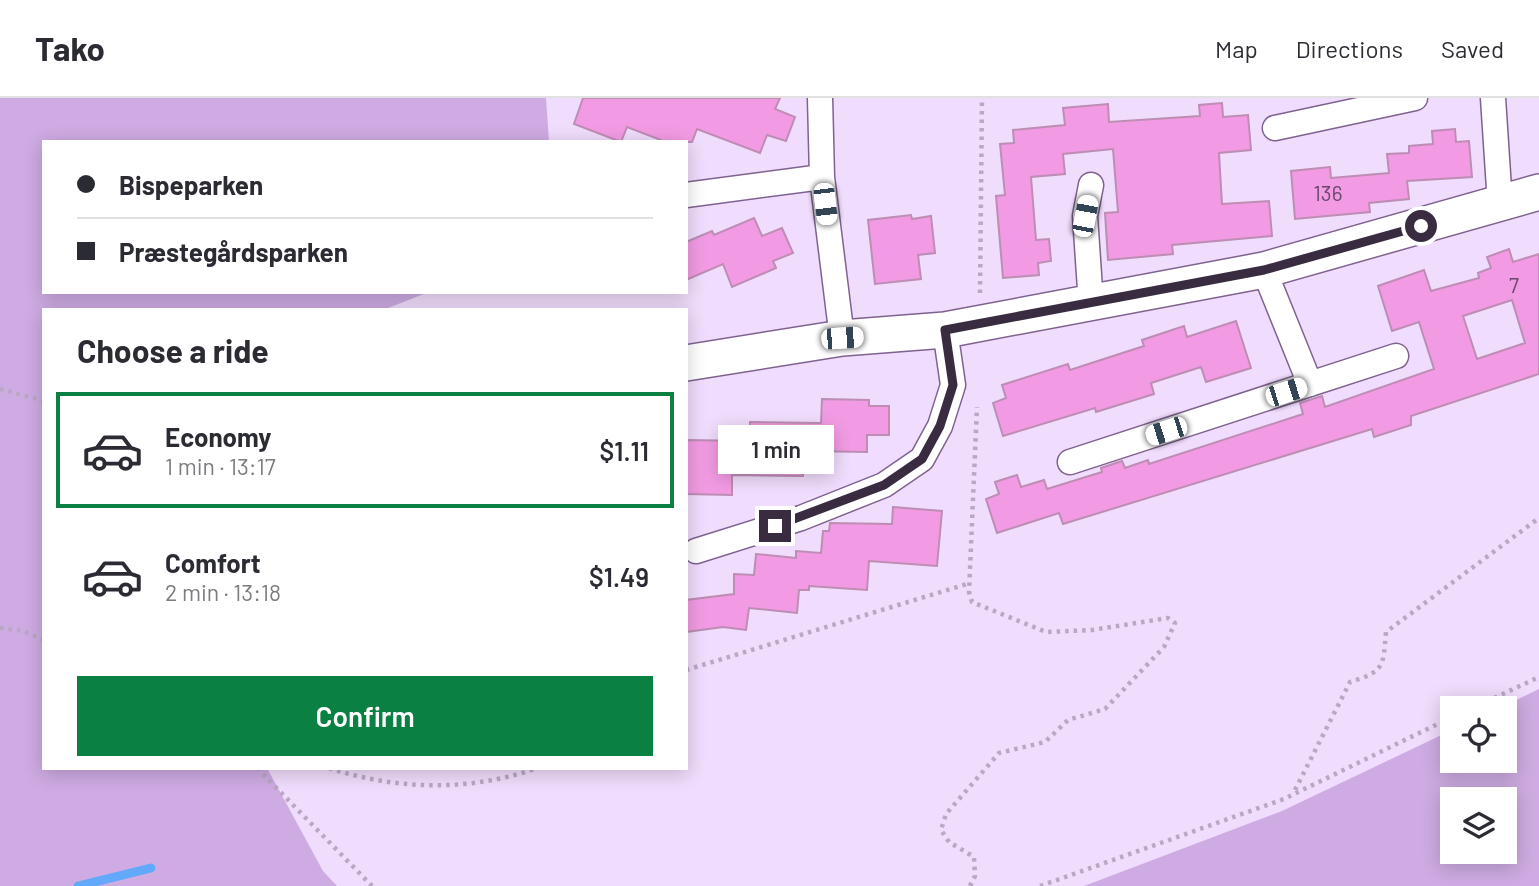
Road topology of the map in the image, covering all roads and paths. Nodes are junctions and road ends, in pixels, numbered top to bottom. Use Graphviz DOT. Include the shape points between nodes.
graph roads {
  1 [pos="820,98"];
  2 [pos="982,98"];
  3 [pos="1415,98"];
  4 [pos="1493,98"];
  5 [pos="1275,128"];
  6 [pos="822,177"];
  7 [pos="1091,185"];
  8 [pos="1539,192"];
  9 [pos="688,195"];
  10 [pos="1500,204"];
  11 [pos="1264,270"];
  12 [pos="1091,304"];
  13 [pos="980,323"];
  14 [pos="945,330"];
  15 [pos="842,338"];
  16 [pos="1396,356"];
  17 [pos="688,363"];
  18 [pos="1310,384"];
  19 [pos="0,389"];
  20 [pos="42,400"];
  21 [pos="977,405"];
  22 [pos="1070,462"];
  23 [pos="1539,518"];
  24 [pos="696,551"];
  25 [pos="970,583"];
  26 [pos="0,628"];
  27 [pos="42,639"];
  28 [pos="688,669"];
  29 [pos="1539,677"];
  30 [pos="1499,696"];
  31 [pos="1440,723"];
  32 [pos="259,770"];
  33 [pos="338,770"];
  34 [pos="530,770"];
  35 [pos="1294,791"];
  36 [pos="372,886"];
  37 [pos="970,886"];
  38 [pos="1040,886"];
  1 -- 6 [label="street"];
  2 -- 13 [label="path"];
  3 -- 5 [label="street"];
  4 -- 10 [label="street"];
  6 -- 9 [label="street"];
  6 -- 15 [label="street"];
  7 -- 12 [label="street" via="1085,216"];
  8 -- 10 [label="street"];
  10 -- 11 [label="street"];
  11 -- 12 [label="street"];
  11 -- 18 [label="street"];
  12 -- 13 [label="street"];
  13 -- 14 [label="street"];
  14 -- 15 [label="street"];
  14 -- 24 [label="street" via="953,385 940,426 922,459 884,485"];
  15 -- 17 [label="street"];
  16 -- 18 [label="street"];
  18 -- 22 [label="street"];
  19 -- 20 [label="path"];
  21 -- 25 [label="path"];
  23 -- 35 [label="path" via="1387,632 1383,663 1376,674 1350,682"];
  25 -- 28 [label="path"];
  25 -- 37 [label="path" via="972,603 1046,632 1092,631 1168,618 1175,623 1164,647 1105,709 1068,720 1045,742 999,753 946,814 941,830 944,836 974,857 975,876"];
  26 -- 27 [label="path"];
  29 -- 30 [label="path"];
  31 -- 35 [label="path"];
  32 -- 36 [label="path"];
  33 -- 34 [label="path" via="395,783 441,787 487,782"];
  35 -- 38 [label="path" via="1284,799"];
}
